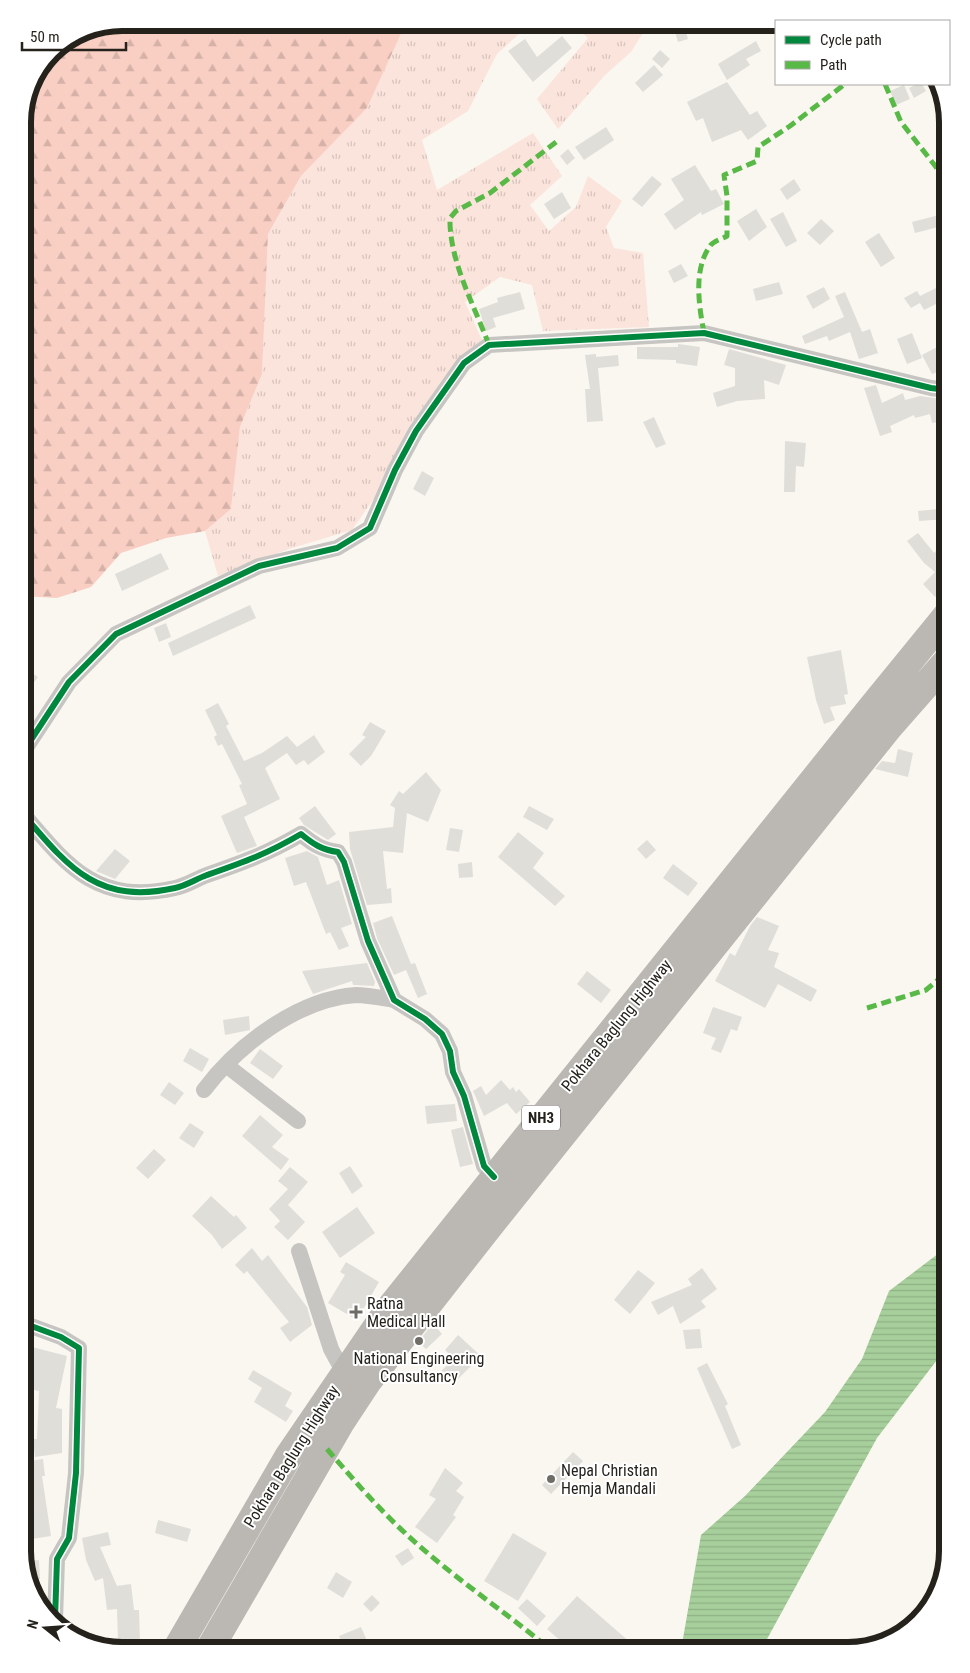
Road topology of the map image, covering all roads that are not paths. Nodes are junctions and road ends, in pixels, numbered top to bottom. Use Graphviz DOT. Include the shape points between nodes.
graph roads {
  1 [pos="939,389"];
  2 [pos="939,627"];
  3 [pos="939,671"];
  4 [pos="31,740"];
  5 [pos="31,823"];
  6 [pos="394,1000"];
  7 [pos="226,1065"];
  8 [pos="204,1090"];
  9 [pos="298,1121"];
  10 [pos="494,1177"];
  11 [pos="299,1250"];
  12 [pos="31,1326"];
  13 [pos="346,1369"];
  14 [pos="56,1603"];
  15 [pos="181,1642"];
  16 [pos="214,1642"];
  1 -- 4 [label="street" via="704,333 488,345 464,363 416,431 370,528 338,548 259,566 116,634 69,682"];
  2 -- 10 [label="highway, Pokhara Baglung Highway / NH3"];
  3 -- 16 [label="highway, Pokhara Baglung Highway" via="889,727 368,1382"];
  5 -- 6 [label="street" via="69,865 87,879 121,892 177,888 256,859 301,834 315,846 338,852 368,941"];
  6 -- 7 [label="street" via="356,995 308,1005 246,1046"];
  6 -- 10 [label="street" via="425,1018 442,1034 484,1166"];
  7 -- 8 [label="street"];
  7 -- 9 [label="street"];
  10 -- 13 [label="highway, Pokhara Baglung Highway / NH3" via="389,1309"];
  11 -- 13 [label="street" via="331,1349"];
  12 -- 14 [label="street" via="61,1337 79,1348 76,1473 69,1538 57,1559"];
  13 -- 15 [label="highway, Pokhara Baglung Highway / NH3" via="288,1457"];
}
